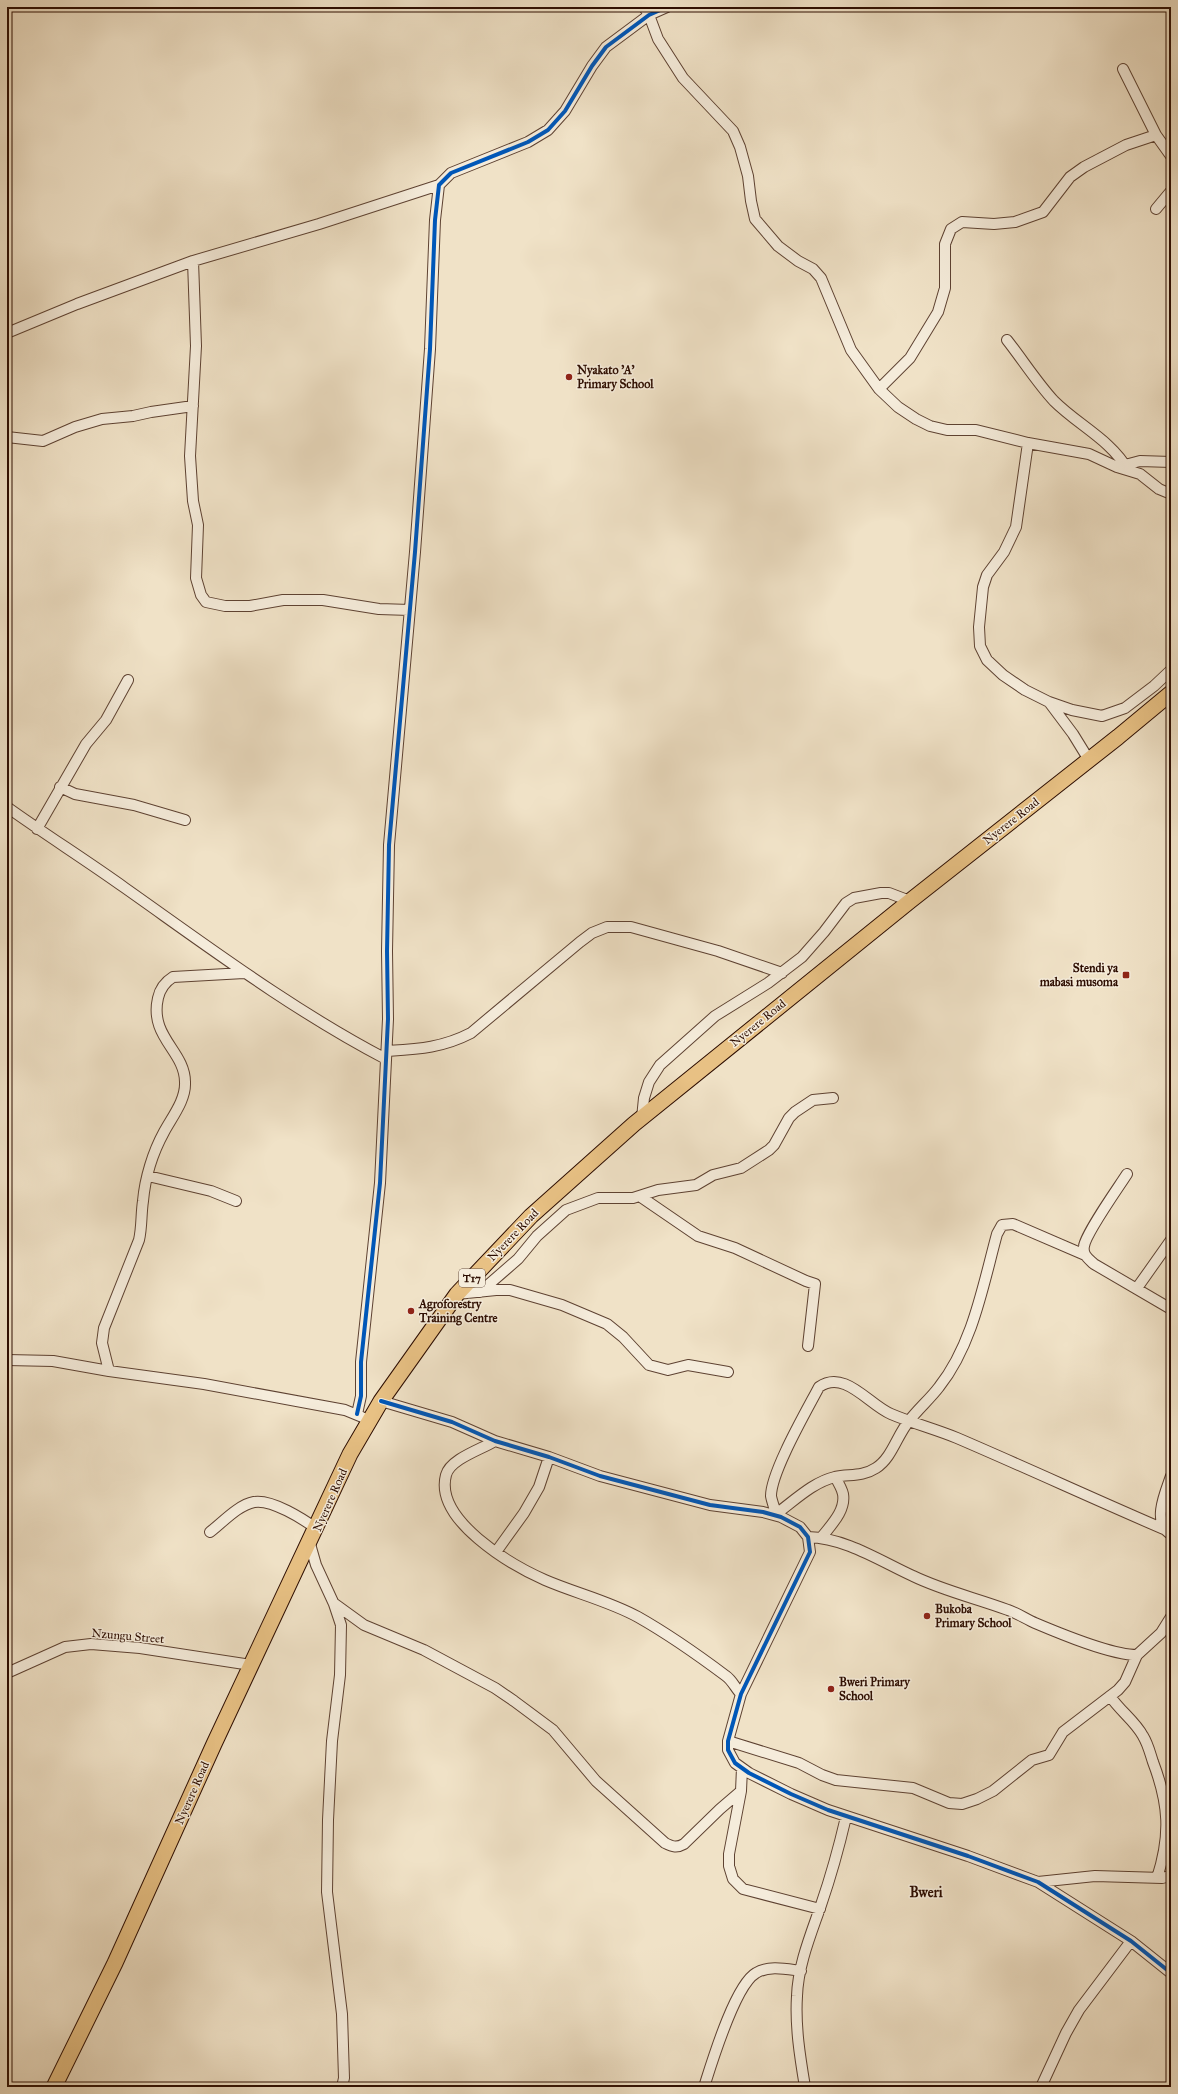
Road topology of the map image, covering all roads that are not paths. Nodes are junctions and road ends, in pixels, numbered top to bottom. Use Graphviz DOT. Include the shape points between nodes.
graph roads {
  1 [pos="668,7"];
  2 [pos="647,11"];
  3 [pos="1123,70"];
  4 [pos="1156,135"];
  5 [pos="1171,156"];
  6 [pos="439,185"];
  7 [pos="1171,191"];
  8 [pos="1156,209"];
  9 [pos="193,261"];
  10 [pos="7,333"];
  11 [pos="1007,340"];
  12 [pos="879,389"];
  13 [pos="193,406"];
  14 [pos="7,437"];
  15 [pos="1028,443"];
  16 [pos="1171,462"];
  17 [pos="1126,468"];
  18 [pos="1171,494"];
  19 [pos="410,610"];
  20 [pos="1171,670"];
  21 [pos="128,680"];
  22 [pos="1171,692"];
  23 [pos="1049,702"];
  24 [pos="1089,760"];
  25 [pos="60,787"];
  26 [pos="7,807"];
  27 [pos="185,820"];
  28 [pos="37,829"];
  29 [pos="910,901"];
  30 [pos="244,973"];
  31 [pos="782,973"];
  32 [pos="386,1055"];
  33 [pos="832,1098"];
  34 [pos="642,1118"];
  35 [pos="1127,1174"];
  36 [pos="148,1176"];
  37 [pos="641,1197"];
  38 [pos="236,1201"];
  39 [pos="1171,1240"];
  40 [pos="1085,1255"];
  41 [pos="1137,1288"];
  42 [pos="480,1292"];
  43 [pos="457,1294"];
  44 [pos="1171,1309"];
  45 [pos="808,1346"];
  46 [pos="7,1360"];
  47 [pos="109,1371"];
  48 [pos="728,1372"];
  49 [pos="381,1401"];
  50 [pos="363,1418"];
  51 [pos="908,1421"];
  52 [pos="495,1441"];
  53 [pos="549,1457"];
  54 [pos="1171,1476"];
  55 [pos="835,1477"];
  56 [pos="763,1512"];
  57 [pos="776,1514"];
  58 [pos="317,1529"];
  59 [pos="210,1532"];
  60 [pos="1168,1532"];
  61 [pos="808,1537"];
  62 [pos="821,1538"];
  63 [pos="310,1544"];
  64 [pos="496,1552"];
  65 [pos="334,1604"];
  66 [pos="1171,1617"];
  67 [pos="1137,1655"];
  68 [pos="252,1665"];
  69 [pos="7,1673"];
  70 [pos="741,1694"];
  71 [pos="1110,1696"];
  72 [pos="728,1741"];
  73 [pos="742,1768"];
  74 [pos="741,1791"];
  75 [pos="846,1817"];
  76 [pos="1171,1876"];
  77 [pos="1157,1878"];
  78 [pos="1038,1882"];
  79 [pos="820,1909"];
  80 [pos="1131,1941"];
  81 [pos="801,1971"];
  82 [pos="1171,1973"];
  83 [pos="54,2087"];
  84 [pos="342,2087"];
  85 [pos="704,2087"];
  86 [pos="805,2087"];
  87 [pos="1041,2087"];
  1 -- 2 [label="street"];
  2 -- 6 [label="street" via="606,47 565,110 548,130 528,142 451,173"];
  2 -- 12 [label="street" via="658,39 683,78 733,131 748,176 755,219 778,246 813,269 821,278 850,350"];
  3 -- 4 [label="street"];
  4 -- 5 [label="street"];
  4 -- 12 [label="street" via="1126,145 1084,167 1070,177 1043,212 1015,222 962,222 951,229 945,244 945,288 938,312 910,358"];
  6 -- 9 [label="street"];
  6 -- 19 [label="street" via="435,220 430,349"];
  7 -- 8 [label="street"];
  9 -- 10 [label="street"];
  9 -- 13 [label="street" via="196,346"];
  11 -- 17 [label="street" via="1055,401 1104,442"];
  12 -- 15 [label="street" via="898,406 930,426 947,430 976,430"];
  13 -- 14 [label="street" via="102,419 43,441"];
  13 -- 19 [label="street" via="190,456 193,501 198,525 196,578 201,596 206,602 241,606 283,600 334,600 379,608"];
  15 -- 17 [label="street" via="1089,454 1117,467"];
  15 -- 23 [label="street" via="1016,526 1004,552 987,575 983,587 980,646 987,660 1003,675"];
  16 -- 17 [label="street" via="1140,461"];
  17 -- 18 [label="street"];
  19 -- 32 [label="street" via="389,845"];
  20 -- 23 [label="street" via="1125,708 1102,716"];
  21 -- 25 [label="street" via="106,720 86,744"];
  22 -- 24 [label="main road, Nyerere Road / T17"];
  23 -- 24 [label="street"];
  24 -- 29 [label="main road, Nyerere Road / T17"];
  25 -- 27 [label="street" via="75,794 134,805"];
  25 -- 28 [label="street"];
  26 -- 28 [label="street"];
  28 -- 30 [label="street"];
  29 -- 31 [label="street" via="889,893 854,898 846,903 802,957"];
  29 -- 34 [label="main road, Nyerere Road / T17"];
  30 -- 32 [label="street" via="354,1041"];
  30 -- 36 [label="street" via="173,977 159,993 156,1007 159,1026 182,1066 186,1083 181,1101 160,1138"];
  31 -- 32 [label="street" via="711,949 631,927 607,927 592,933 580,942 471,1032 456,1041"];
  31 -- 34 [label="street" via="715,1016 660,1065 649,1082"];
  32 -- 50 [label="street" via="380,1183 361,1362"];
  33 -- 37 [label="street" via="813,1100 795,1112 788,1118 774,1145 741,1168 713,1175 696,1186 658,1190"];
  34 -- 43 [label="main road, Nyerere Road / T17" via="531,1216"];
  35 -- 40 [label="street" via="1090,1232 1084,1246"];
  36 -- 38 [label="street" via="211,1191"];
  36 -- 47 [label="street" via="142,1202 142,1228 102,1335"];
  37 -- 42 [label="street" via="598,1198 566,1210 537,1236 518,1259"];
  37 -- 45 [label="street" via="698,1236 735,1248 815,1284"];
  39 -- 41 [label="street"];
  40 -- 41 [label="street" via="1094,1264"];
  40 -- 51 [label="street" via="1013,1224 1002,1225 997,1234 968,1333 956,1362 940,1386"];
  41 -- 44 [label="street"];
  42 -- 43 [label="street"];
  42 -- 48 [label="street" via="510,1290 596,1317 623,1337 644,1361 658,1368 668,1370 684,1364"];
  43 -- 49 [label="main road, Nyerere Road / T17"];
  46 -- 47 [label="street" via="53,1361"];
  47 -- 50 [label="street" via="212,1385 345,1410"];
  49 -- 50 [label="main road, Nyerere Road / T17"];
  49 -- 52 [label="street" via="452,1422"];
  50 -- 58 [label="main road, Nyerere Road / T17"];
  51 -- 55 [label="street" via="878,1467 865,1474"];
  51 -- 57 [label="street" via="880,1409 849,1386 834,1382 825,1383 806,1411 773,1484 771,1497"];
  51 -- 60 [label="street" via="958,1439"];
  52 -- 53 [label="street"];
  52 -- 64 [label="street" via="460,1458 446,1474 445,1488 455,1514 467,1528"];
  53 -- 56 [label="street" via="600,1476 668,1495 710,1505"];
  53 -- 64 [label="street" via="539,1487"];
  54 -- 60 [label="street" via="1161,1517"];
  55 -- 57 [label="street" via="815,1485"];
  55 -- 62 [label="street" via="843,1494 843,1505"];
  56 -- 57 [label="street"];
  56 -- 61 [label="street" via="781,1517 800,1527"];
  58 -- 59 [label="street" via="282,1509 253,1502"];
  58 -- 63 [label="main road, Nyerere Road / T17"];
  61 -- 62 [label="street"];
  61 -- 70 [label="street" via="810,1552 806,1564"];
  62 -- 67 [label="street" via="870,1555 936,1586 1010,1610 1036,1623 1113,1651"];
  63 -- 65 [label="street" via="316,1565"];
  63 -- 68 [label="main road, Nyerere Road / T17"];
  64 -- 70 [label="street" via="544,1580 637,1617 727,1676"];
  65 -- 74 [label="street" via="364,1625 424,1650 514,1701 553,1730 596,1781 671,1846 679,1847 684,1844"];
  65 -- 84 [label="street" via="341,1625 342,1643 332,1741 327,1892 342,2014"];
  66 -- 67 [label="street" via="1161,1633"];
  67 -- 71 [label="street" via="1125,1682"];
  68 -- 69 [label="street, Nzungu Street" via="140,1648 91,1644 65,1647"];
  68 -- 83 [label="main road, Nyerere Road / T17" via="115,1963"];
  70 -- 72 [label="street"];
  71 -- 72 [label="street" via="1063,1732 1049,1755 1032,1760 993,1791 962,1804 949,1803 913,1788 836,1780 799,1763"];
  71 -- 77 [label="street" via="1118,1709 1144,1736 1165,1799 1167,1836"];
  72 -- 73 [label="street" via="731,1756"];
  73 -- 74 [label="street"];
  73 -- 75 [label="street" via="791,1794"];
  74 -- 79 [label="street" via="729,1866 734,1879 743,1889"];
  75 -- 78 [label="street" via="968,1856"];
  75 -- 79 [label="street"];
  76 -- 77 [label="street"];
  77 -- 78 [label="street" via="1095,1876"];
  78 -- 80 [label="street"];
  79 -- 81 [label="street"];
  80 -- 82 [label="street"];
  80 -- 87 [label="street" via="1079,2010"];
  81 -- 85 [label="street" via="776,1968 764,1970 747,1980 728,2019"];
  81 -- 86 [label="street" via="796,1997 799,2051"];
}
